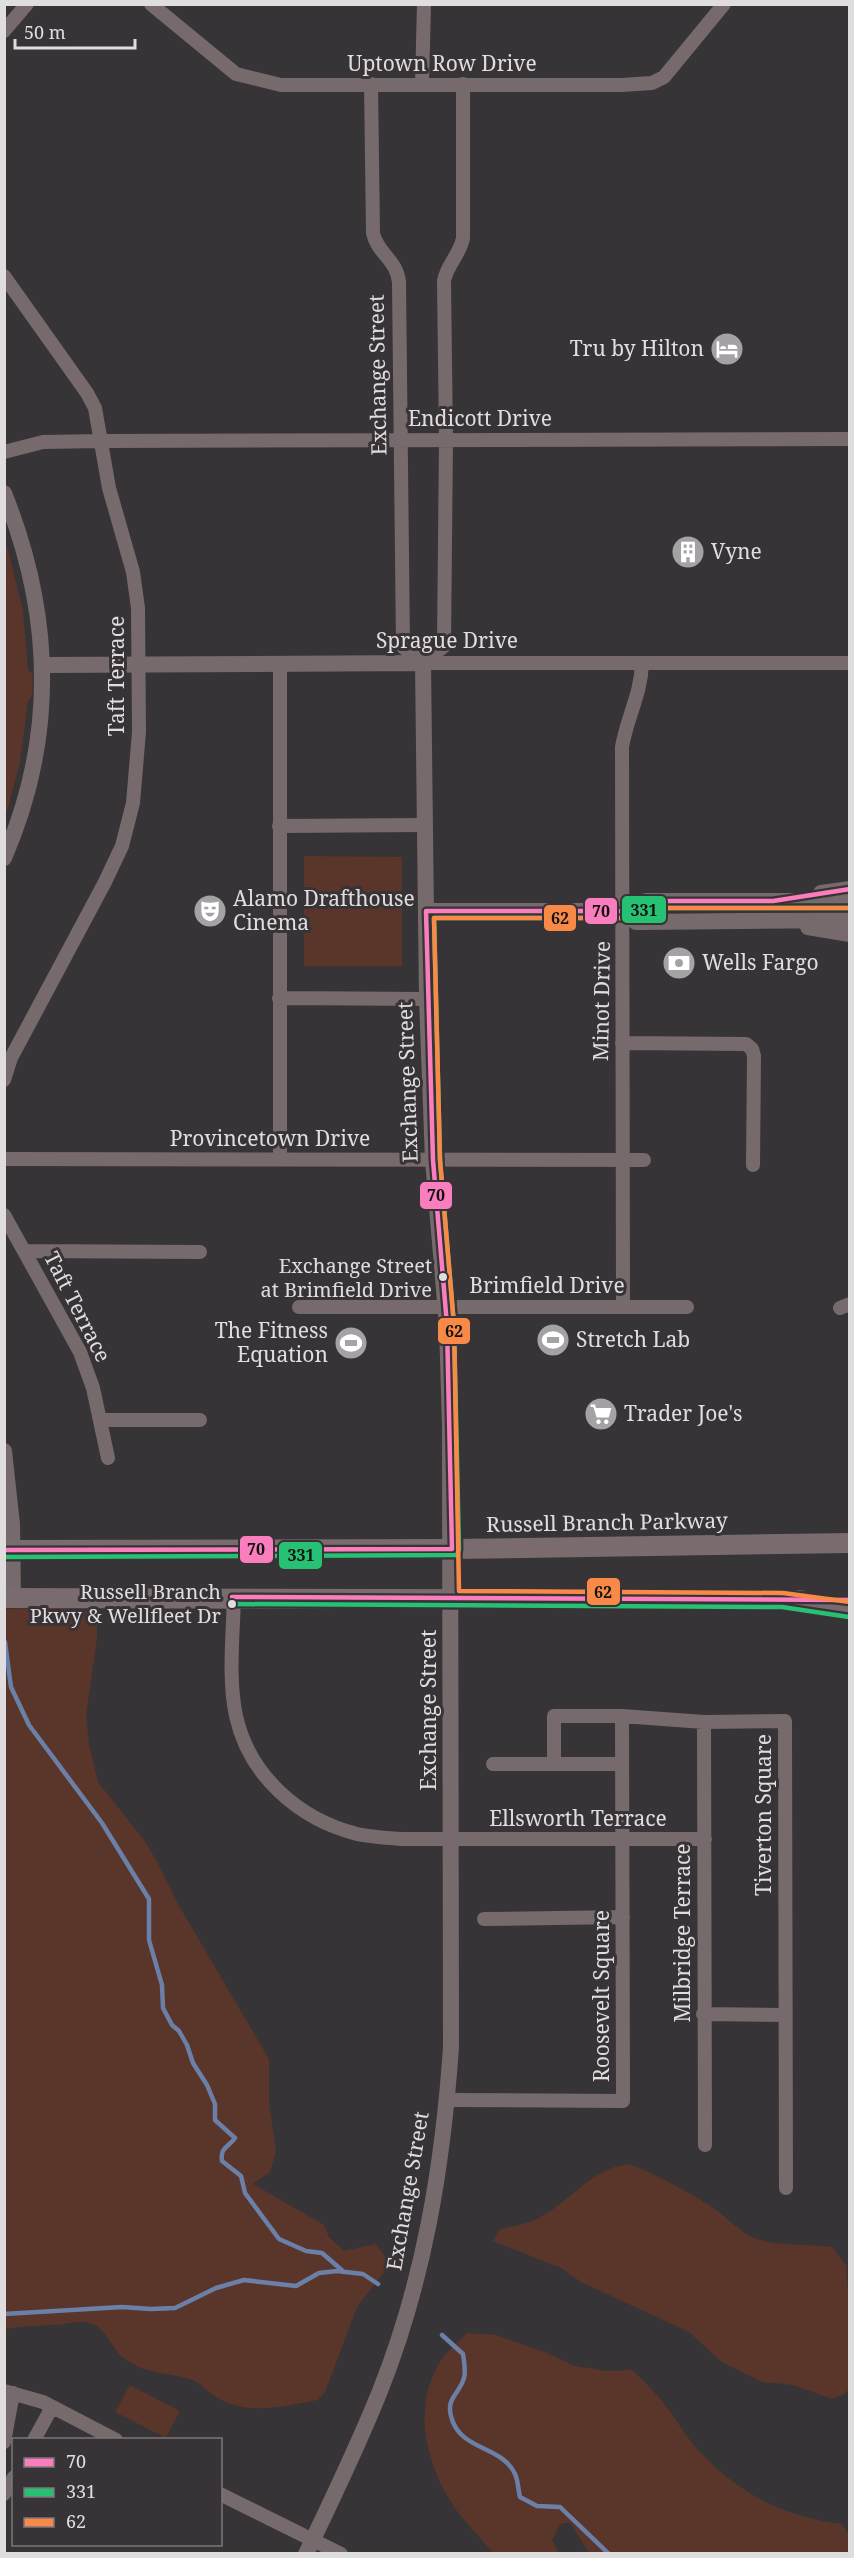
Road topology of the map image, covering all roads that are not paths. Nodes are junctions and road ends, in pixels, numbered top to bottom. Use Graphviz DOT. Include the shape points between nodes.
graph roads {
  1 [pos="27,4"];
  2 [pos="151,4"];
  3 [pos="424,4"];
  4 [pos="724,4"];
  5 [pos="4,31"];
  6 [pos="371,84"];
  7 [pos="422,84"];
  8 [pos="463,84"];
  9 [pos="4,276"];
  10 [pos="446,439"];
  11 [pos="849,439"];
  12 [pos="401,440"];
  13 [pos="102,441"];
  14 [pos="4,452"];
  15 [pos="4,493"];
  16 [pos="423,663"];
  17 [pos="642,663"];
  18 [pos="849,663"];
  19 [pos="280,664"];
  20 [pos="43,665"];
  21 [pos="139,665"];
  22 [pos="424,825"];
  23 [pos="279,826"];
  24 [pos="4,858"];
  25 [pos="849,889"];
  26 [pos="773,901"];
  27 [pos="849,901"];
  28 [pos="426,911"];
  29 [pos="624,911"];
  30 [pos="849,920"];
  31 [pos="774,921"];
  32 [pos="849,934"];
  33 [pos="279,998"];
  34 [pos="427,999"];
  35 [pos="622,1043"];
  36 [pos="4,1080"];
  37 [pos="4,1159"];
  38 [pos="280,1159"];
  39 [pos="433,1160"];
  40 [pos="622,1160"];
  41 [pos="644,1160"];
  42 [pos="753,1165"];
  43 [pos="4,1215"];
  44 [pos="25,1251"];
  45 [pos="200,1252"];
  46 [pos="623,1306"];
  47 [pos="299,1307"];
  48 [pos="687,1307"];
  49 [pos="445,1308"];
  50 [pos="101,1420"];
  51 [pos="200,1420"];
  52 [pos="4,1450"];
  53 [pos="108,1458"];
  54 [pos="849,1544"];
  55 [pos="452,1549"];
  56 [pos="8,1550"];
  57 [pos="234,1597"];
  58 [pos="9,1598"];
  59 [pos="452,1598"];
  60 [pos="783,1600"];
  61 [pos="849,1600"];
  62 [pos="849,1610"];
  63 [pos="622,1716"];
  64 [pos="704,1722"];
  65 [pos="493,1764"];
  66 [pos="555,1764"];
  67 [pos="622,1764"];
  68 [pos="623,1839"];
  69 [pos="705,1839"];
  70 [pos="451,1840"];
  71 [pos="623,1917"];
  72 [pos="484,1919"];
  73 [pos="704,2014"];
  74 [pos="785,2015"];
  75 [pos="447,2100"];
  76 [pos="705,2145"];
  77 [pos="786,2188"];
  78 [pos="9,2392"];
  79 [pos="52,2407"];
  80 [pos="35,2438"];
  81 [pos="114,2438"];
  82 [pos="4,2442"];
  83 [pos="12,2480"];
  84 [pos="4,2494"];
  85 [pos="222,2495"];
  86 [pos="309,2547"];
  87 [pos="341,2553"];
  1 -- 5 [label="street"];
  2 -- 6 [label="street, Uptown Row Drive" via="236,74 281,85"];
  3 -- 7 [label="street"];
  4 -- 8 [label="street, Uptown Row Drive" via="664,77 652,83"];
  6 -- 7 [label="street, Uptown Row Drive"];
  6 -- 12 [label="street, Exchange Street" via="373,233 375,242 396,266 399,282"];
  7 -- 8 [label="street, Uptown Row Drive"];
  8 -- 10 [label="street" via="463,238 444,281"];
  9 -- 13 [label="street, Taft Terrace" via="87,393 95,408"];
  10 -- 11 [label="street, Endicott Drive"];
  10 -- 12 [label="street, Endicott Drive"];
  10 -- 16 [label="street" via="444,646"];
  12 -- 13 [label="street, Endicott Drive"];
  12 -- 16 [label="street, Exchange Street" via="403,646"];
  13 -- 14 [label="street, Endicott Drive" via="43,442"];
  13 -- 21 [label="street, Taft Terrace" via="109,488 133,572"];
  15 -- 20 [label="street" via="32,577"];
  16 -- 17 [label="street, Sprague Drive"];
  16 -- 19 [label="street, Sprague Drive"];
  16 -- 22 [label="street, Exchange Street"];
  17 -- 18 [label="street, Sprague Drive"];
  17 -- 29 [label="street, Minot Drive" via="642,683 622,747"];
  19 -- 21 [label="street, Sprague Drive"];
  19 -- 23 [label="street"];
  20 -- 21 [label="street, Sprague Drive"];
  20 -- 24 [label="street" via="41,716 30,783"];
  21 -- 36 [label="street, Taft Terrace" via="133,803 122,846 11,1058"];
  22 -- 23 [label="street"];
  22 -- 28 [label="street, Exchange Street"];
  23 -- 33 [label="street"];
  25 -- 26 [label="street"];
  26 -- 27 [label="street"];
  26 -- 29 [label="street" via="646,901"];
  28 -- 29 [label="street"];
  28 -- 34 [label="street, Exchange Street"];
  29 -- 31 [label="street" via="636,922"];
  29 -- 35 [label="street, Minot Drive"];
  30 -- 31 [label="street"];
  31 -- 32 [label="street"];
  33 -- 34 [label="street"];
  33 -- 38 [label="street"];
  34 -- 39 [label="street, Exchange Street"];
  35 -- 40 [label="street, Minot Drive"];
  35 -- 42 [label="street" via="746,1044 752,1048"];
  37 -- 38 [label="street, Provincetown Drive"];
  38 -- 39 [label="street, Provincetown Drive"];
  39 -- 40 [label="street, Provincetown Drive"];
  39 -- 49 [label="street, Exchange Street"];
  40 -- 41 [label="street, Provincetown Drive"];
  40 -- 46 [label="street, Minot Drive"];
  43 -- 44 [label="street, Taft Terrace"];
  44 -- 45 [label="street"];
  44 -- 50 [label="street, Taft Terrace" via="80,1353"];
  46 -- 48 [label="street, Brimfield Drive"];
  46 -- 49 [label="street, Brimfield Drive"];
  47 -- 49 [label="street, Brimfield Drive"];
  49 -- 55 [label="street, Exchange Street"];
  50 -- 51 [label="street"];
  50 -- 53 [label="street, Taft Terrace"];
  52 -- 56 [label="street" via="9,1477"];
  54 -- 55 [label="main road, Russell Branch Parkway"];
  55 -- 56 [label="main road, Russell Branch Parkway"];
  55 -- 59 [label="street, Exchange Street"];
  56 -- 58 [label="street"];
  57 -- 58 [label="main road"];
  57 -- 59 [label="main road"];
  57 -- 70 [label="street, Ellsworth Terrace" via="236,1715 250,1757 265,1778 300,1809 331,1826 373,1836"];
  59 -- 60 [label="main road"];
  59 -- 70 [label="street, Exchange Street"];
  60 -- 61 [label="main road"];
  60 -- 62 [label="main road"];
  63 -- 64 [label="street, Tiverton Square"];
  63 -- 66 [label="street, Tiverton Square" via="554,1716"];
  63 -- 67 [label="street, Roosevelt Square"];
  64 -- 69 [label="street, Milbridge Terrace"];
  64 -- 74 [label="street, Tiverton Square" via="785,1721"];
  65 -- 66 [label="street"];
  66 -- 67 [label="street"];
  67 -- 68 [label="street, Roosevelt Square"];
  68 -- 69 [label="street, Ellsworth Terrace"];
  68 -- 70 [label="street, Ellsworth Terrace"];
  68 -- 71 [label="street, Roosevelt Square"];
  69 -- 73 [label="street, Milbridge Terrace"];
  70 -- 75 [label="street, Exchange Street" via="452,2009"];
  71 -- 72 [label="street"];
  71 -- 75 [label="street, Roosevelt Square" via="623,2101"];
  73 -- 74 [label="street"];
  73 -- 76 [label="street, Milbridge Terrace"];
  74 -- 77 [label="street, Tiverton Square"];
  75 -- 86 [label="street, Exchange Street" via="430,2220 410,2302 381,2390"];
  78 -- 79 [label="street"];
  78 -- 82 [label="street"];
  79 -- 80 [label="street"];
  79 -- 81 [label="street"];
  83 -- 84 [label="street"];
  85 -- 86 [label="street"];
  86 -- 87 [label="street"];
}
